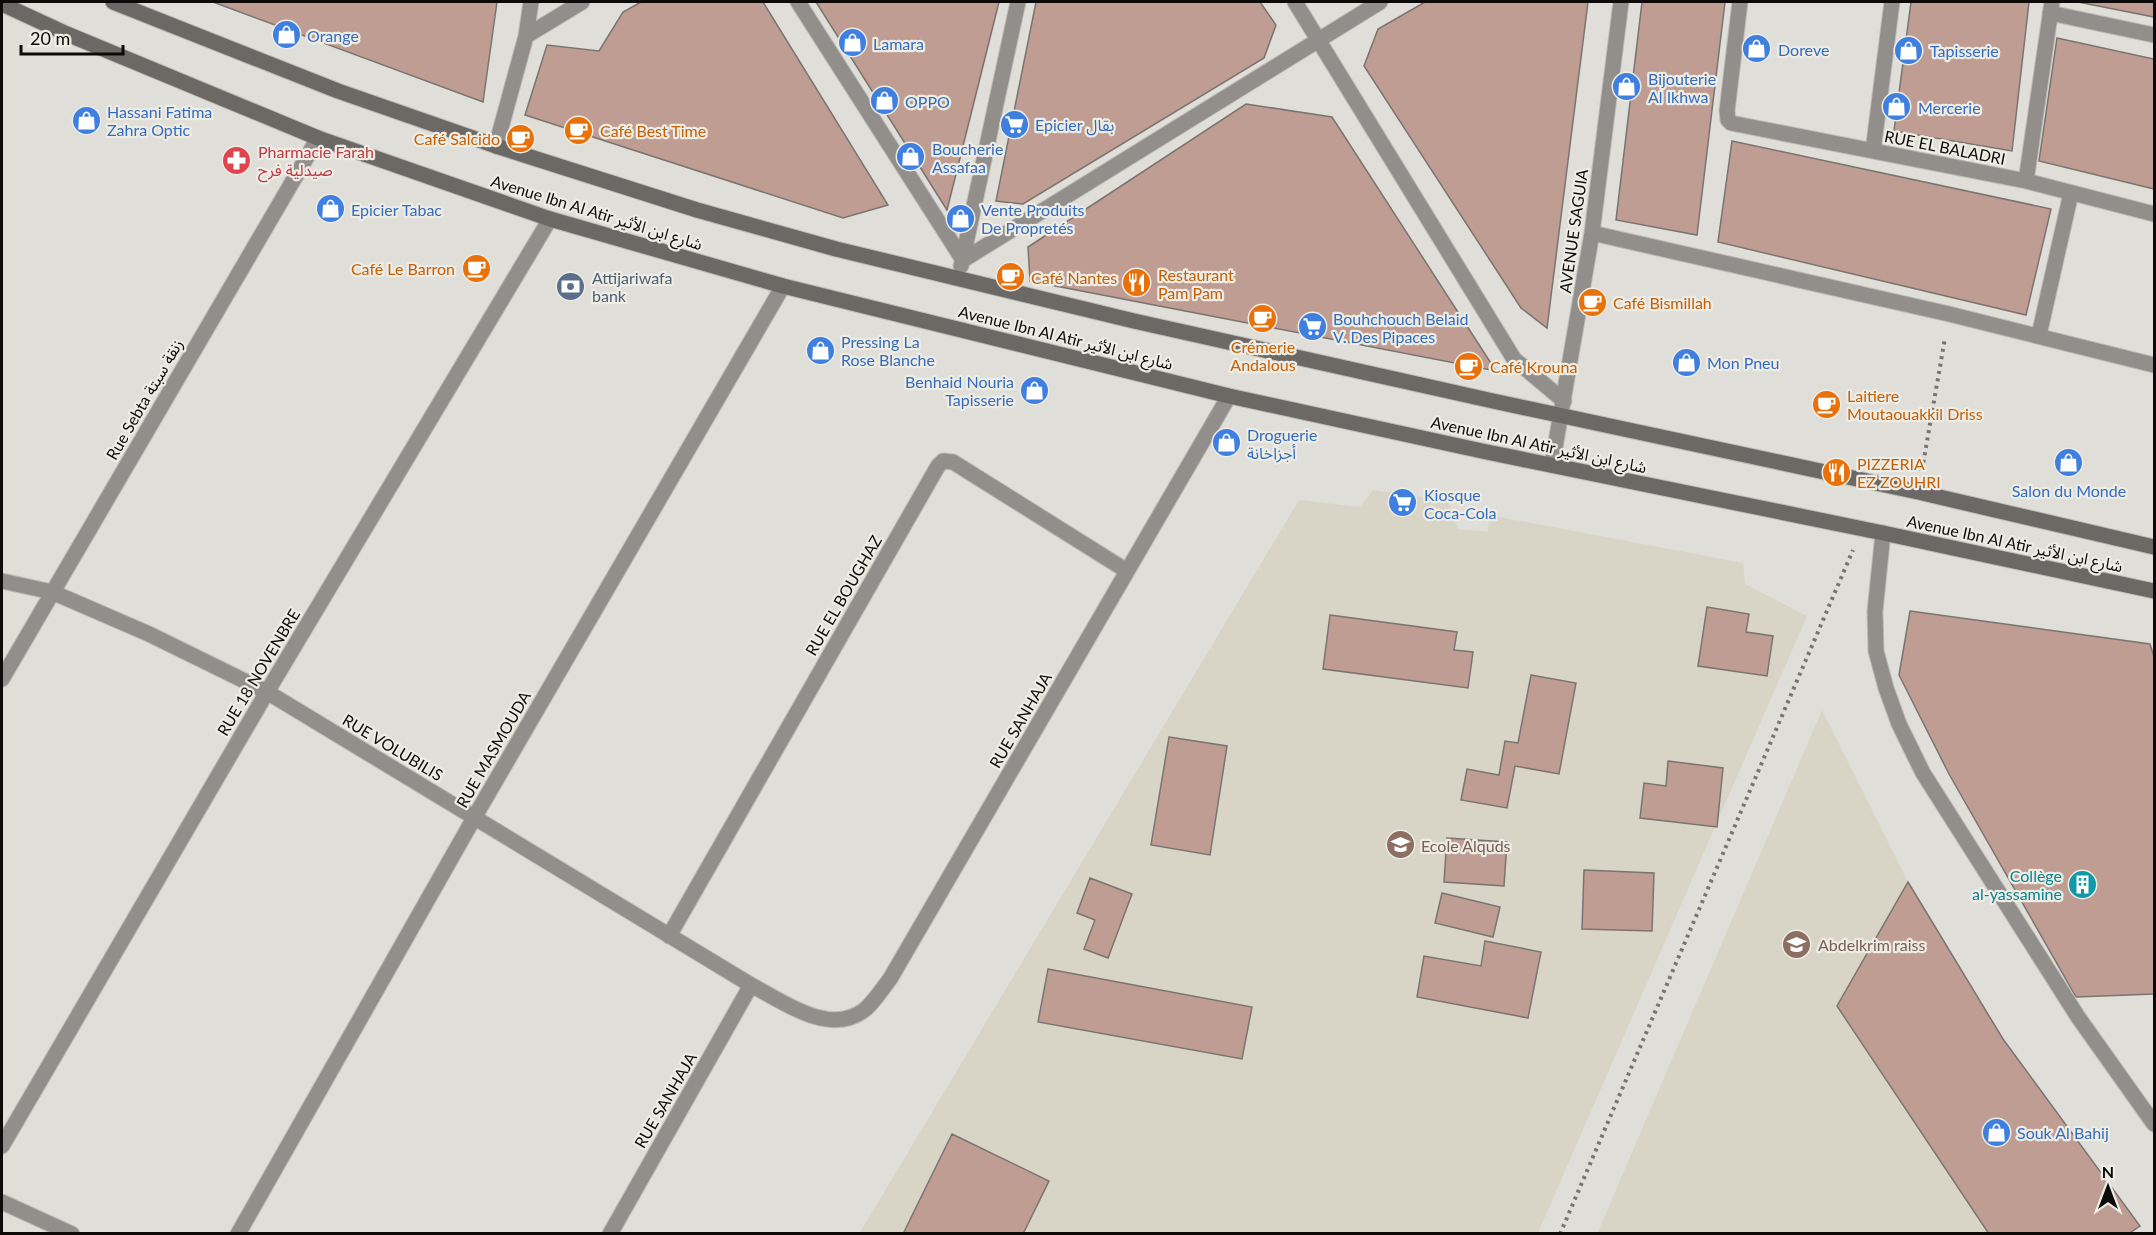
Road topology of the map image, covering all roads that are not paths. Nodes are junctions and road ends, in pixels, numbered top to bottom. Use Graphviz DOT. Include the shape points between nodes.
graph roads {
  1 [pos="113,2"];
  2 [pos="531,2"];
  3 [pos="582,2"];
  4 [pos="798,2"];
  5 [pos="1018,2"];
  6 [pos="1295,2"];
  7 [pos="1380,2"];
  8 [pos="1620,2"];
  9 [pos="1740,2"];
  10 [pos="1892,2"];
  11 [pos="2,4"];
  12 [pos="2051,7"];
  13 [pos="2154,35"];
  14 [pos="526,36"];
  15 [pos="1319,39"];
  16 [pos="318,138"];
  17 [pos="496,146"];
  18 [pos="1873,151"];
  19 [pos="2026,181"];
  20 [pos="2071,193"];
  21 [pos="2154,214"];
  22 [pos="550,219"];
  23 [pos="1592,233"];
  24 [pos="963,260"];
  25 [pos="958,279"];
  26 [pos="783,286"];
  27 [pos="2039,335"];
  28 [pos="2154,365"];
  29 [pos="1229,396"];
  30 [pos="1563,408"];
  31 [pos="1552,465"];
  32 [pos="1883,532"];
  33 [pos="2154,547"];
  34 [pos="1127,571"];
  35 [pos="2,581"];
  36 [pos="2154,591"];
  37 [pos="52,592"];
  38 [pos="2,679"];
  39 [pos="267,692"];
  40 [pos="474,818"];
  41 [pos="669,936"];
  42 [pos="751,985"];
  43 [pos="811,1016"];
  44 [pos="2154,1124"];
  45 [pos="2,1146"];
  46 [pos="2,1202"];
  47 [pos="72,1233"];
  48 [pos="238,1233"];
  49 [pos="610,1233"];
  1 -- 17 [label="street, Avenue Ibn Al Atir شارع ابن الأثير" via="338,91"];
  2 -- 14 [label="street"];
  3 -- 14 [label="street"];
  4 -- 24 [label="street"];
  5 -- 24 [label="street"];
  6 -- 15 [label="street"];
  7 -- 15 [label="street"];
  8 -- 23 [label="street, AVENUE SAGUIA"];
  9 -- 18 [label="street, RUE EL BALADRI" via="1728,120 1736,125"];
  10 -- 18 [label="street"];
  11 -- 16 [label="street, Avenue Ibn Al Atir شارع ابن الأثير"];
  12 -- 13 [label="street"];
  12 -- 19 [label="street"];
  14 -- 17 [label="street"];
  15 -- 24 [label="street"];
  15 -- 30 [label="street" via="1514,359"];
  16 -- 22 [label="street, Avenue Ibn Al Atir شارع ابن الأثير"];
  16 -- 37 [label="street, Rue Sebta زنقة سبتة"];
  17 -- 25 [label="street, Avenue Ibn Al Atir شارع ابن الأثير" via="697,210"];
  18 -- 19 [label="street, RUE EL BALADRI"];
  19 -- 20 [label="street, RUE EL BALADRI"];
  20 -- 21 [label="street, RUE EL BALADRI"];
  20 -- 27 [label="street"];
  22 -- 26 [label="street, Avenue Ibn Al Atir شارع ابن الأثير"];
  22 -- 39 [label="street, RUE 18 NOVENBRE"];
  23 -- 27 [label="street"];
  23 -- 30 [label="street, AVENUE SAGUIA"];
  24 -- 25 [label="street"];
  25 -- 30 [label="street, Avenue Ibn Al Atir شارع ابن الأثير" via="1146,324"];
  26 -- 29 [label="street, Avenue Ibn Al Atir شارع ابن الأثير"];
  26 -- 40 [label="street, RUE MASMOUDA"];
  27 -- 28 [label="street"];
  29 -- 31 [label="street, Avenue Ibn Al Atir شارع ابن الأثير"];
  29 -- 34 [label="street, RUE SANHAJA"];
  30 -- 31 [label="street, AVENUE SAGUIA"];
  30 -- 33 [label="street, Avenue Ibn Al Atir شارع ابن الأثير"];
  31 -- 32 [label="street, Avenue Ibn Al Atir شارع ابن الأثير"];
  32 -- 36 [label="street, Avenue Ibn Al Atir شارع ابن الأثير"];
  32 -- 44 [label="street" via="1875,611 1876,651 1899,724 1923,773 2078,1017"];
  34 -- 41 [label="street, RUE EL BOUGHAZ" via="953,462 943,460"];
  34 -- 43 [label="street, RUE SANHAJA" via="890,979 863,1011 841,1020"];
  35 -- 37 [label="street, RUE VOLUBILIS"];
  37 -- 38 [label="street, Rue Sebta زنقة سبتة"];
  37 -- 39 [label="street, RUE VOLUBILIS"];
  39 -- 40 [label="street, RUE VOLUBILIS"];
  39 -- 45 [label="street, RUE 18 NOVENBRE"];
  40 -- 41 [label="street, RUE VOLUBILIS"];
  40 -- 48 [label="street, RUE MASMOUDA"];
  41 -- 42 [label="street, RUE VOLUBILIS"];
  42 -- 43 [label="street, RUE VOLUBILIS"];
  42 -- 49 [label="street, RUE SANHAJA"];
  46 -- 47 [label="street"];
}
